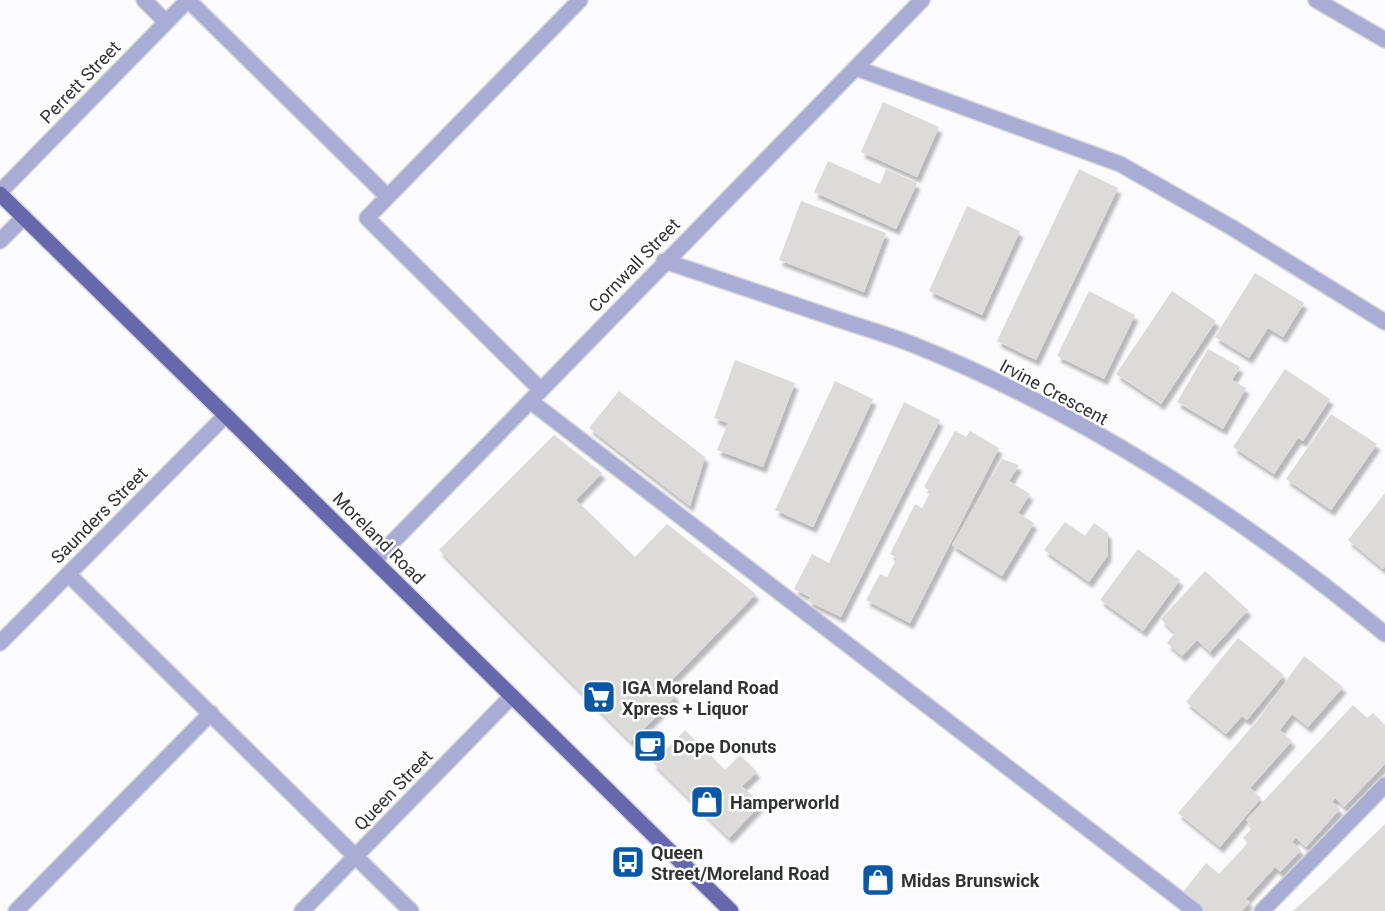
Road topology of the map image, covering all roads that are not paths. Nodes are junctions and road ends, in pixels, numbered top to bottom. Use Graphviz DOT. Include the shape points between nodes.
graph roads {
  1 [pos="144,0"];
  2 [pos="188,0"];
  3 [pos="580,0"];
  4 [pos="922,0"];
  5 [pos="1316,0"];
  6 [pos="166,22"];
  7 [pos="1385,40"];
  8 [pos="856,68"];
  9 [pos="0,193"];
  10 [pos="387,196"];
  11 [pos="24,217"];
  12 [pos="0,241"];
  13 [pos="664,261"];
  14 [pos="1385,322"];
  15 [pos="535,395"];
  16 [pos="226,415"];
  17 [pos="375,560"];
  18 [pos="68,574"];
  19 [pos="1385,634"];
  20 [pos="0,643"];
  21 [pos="512,696"];
  22 [pos="210,713"];
  23 [pos="1385,785"];
  24 [pos="356,857"];
  25 [pos="16,911"];
  26 [pos="302,911"];
  27 [pos="411,911"];
  28 [pos="731,911"];
  29 [pos="1195,911"];
  30 [pos="1262,911"];
  1 -- 6 [label="street"];
  2 -- 6 [label="street, Perrett Street"];
  2 -- 10 [label="street"];
  3 -- 10 [label="street"];
  4 -- 8 [label="street, Cornwall Street"];
  5 -- 7 [label="street"];
  6 -- 9 [label="street, Perrett Street"];
  8 -- 13 [label="street, Cornwall Street"];
  8 -- 14 [label="street" via="1120,164 1232,226"];
  9 -- 11 [label="main road, Moreland Road"];
  10 -- 15 [label="street" via="367,218"];
  11 -- 12 [label="street"];
  11 -- 16 [label="main road, Moreland Road"];
  13 -- 15 [label="street, Cornwall Street"];
  13 -- 19 [label="street, Irvine Crescent" via="914,345 1061,415 1132,456 1277,551"];
  15 -- 17 [label="street, Cornwall Street"];
  15 -- 29 [label="street"];
  16 -- 17 [label="main road, Moreland Road"];
  16 -- 18 [label="street, Saunders Street"];
  17 -- 21 [label="main road, Moreland Road"];
  18 -- 20 [label="street, Saunders Street"];
  18 -- 22 [label="street"];
  21 -- 24 [label="street, Queen Street"];
  21 -- 28 [label="main road, Moreland Road"];
  22 -- 24 [label="street"];
  22 -- 25 [label="street"];
  23 -- 30 [label="street"];
  24 -- 26 [label="street, Queen Street"];
  24 -- 27 [label="street"];
}
